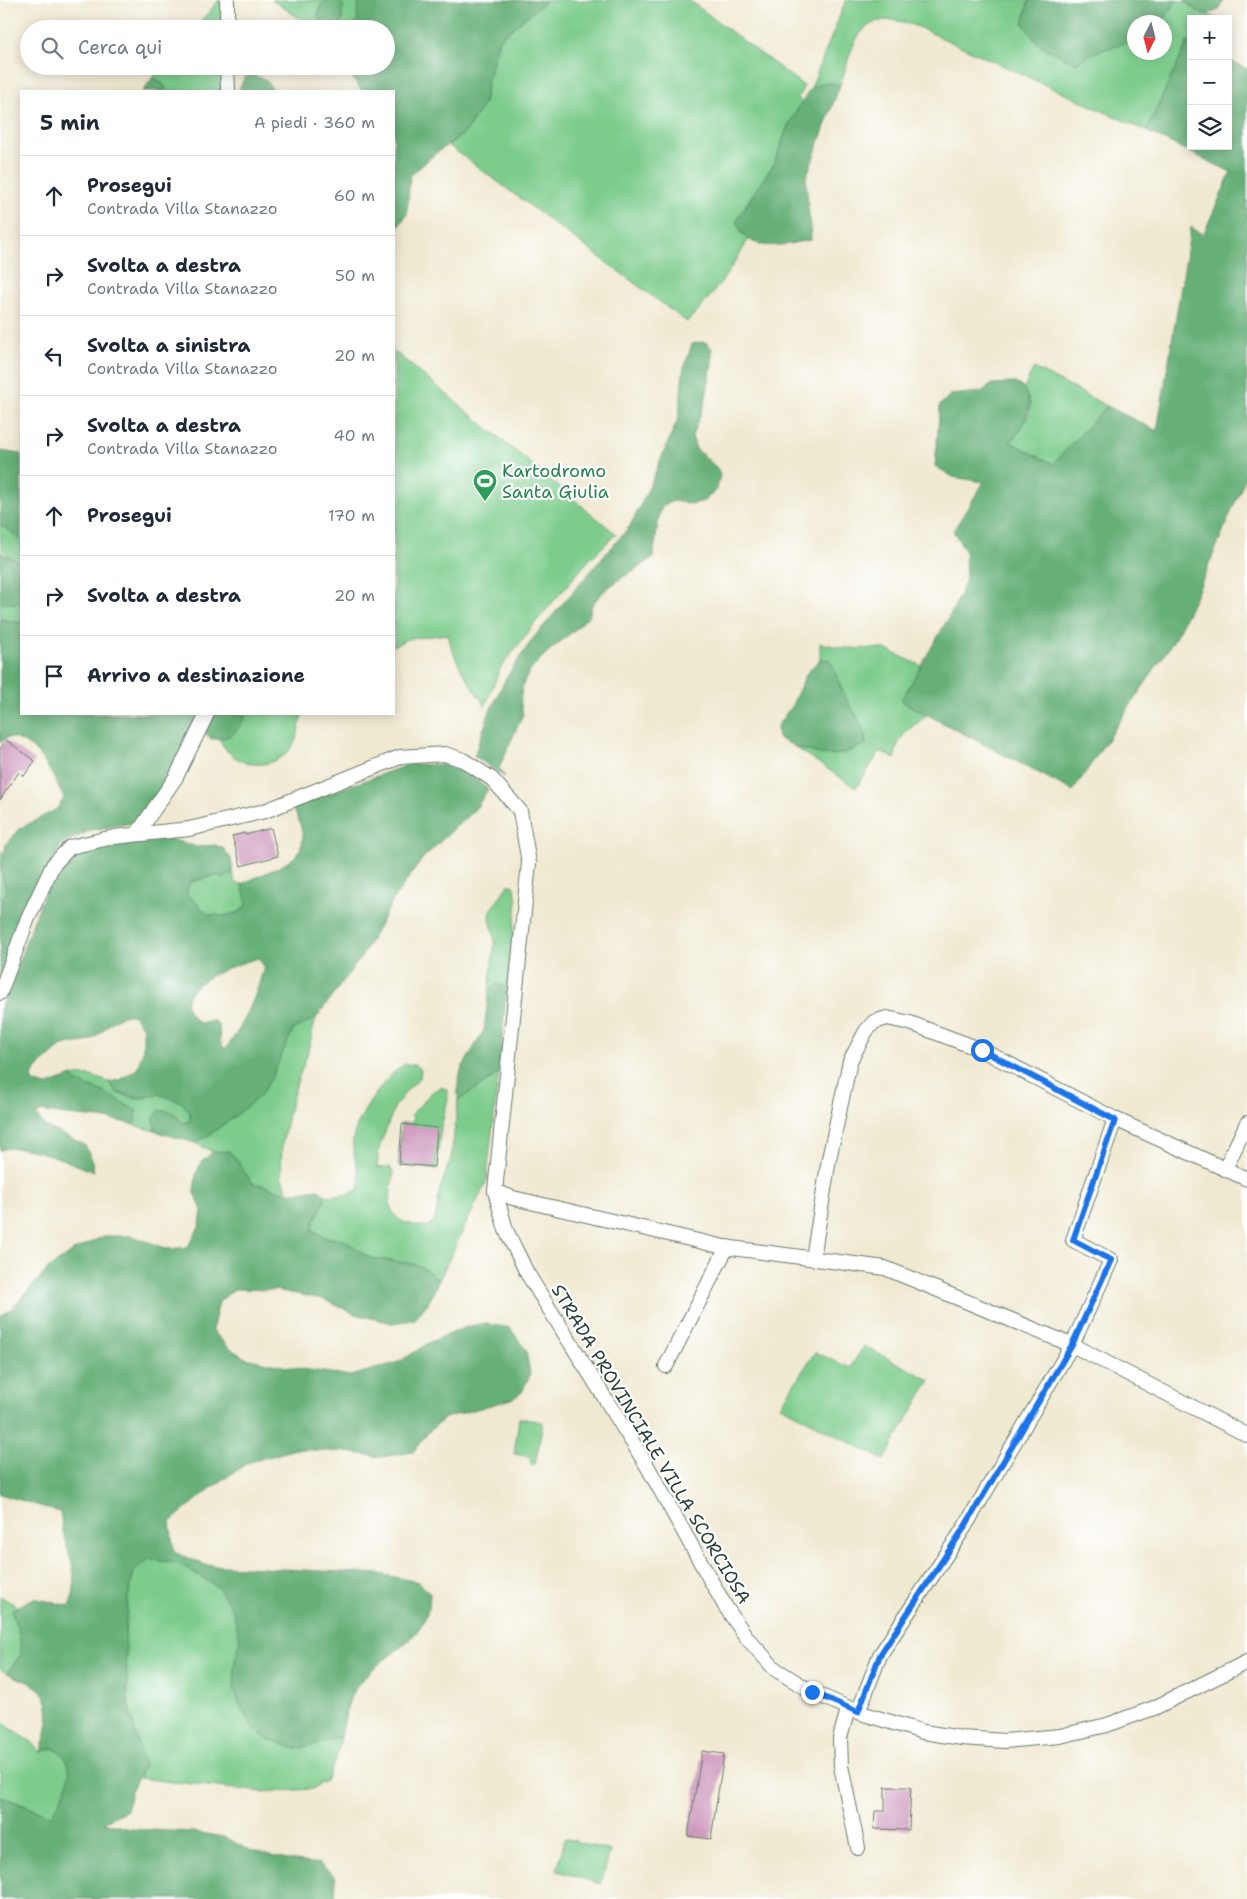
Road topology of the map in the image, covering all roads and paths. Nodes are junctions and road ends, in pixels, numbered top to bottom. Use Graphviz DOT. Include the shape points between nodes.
graph roads {
  1 [pos="227,0"];
  2 [pos="227,20"];
  3 [pos="227,75"];
  4 [pos="228,90"];
  5 [pos="207,715"];
  6 [pos="137,834"];
  7 [pos="0,993"];
  8 [pos="1115,1120"];
  9 [pos="1247,1123"];
  10 [pos="1225,1169"];
  11 [pos="1247,1179"];
  12 [pos="495,1191"];
  13 [pos="727,1247"];
  14 [pos="813,1258"];
  15 [pos="1072,1345"];
  16 [pos="666,1366"];
  17 [pos="1247,1435"];
  18 [pos="1247,1662"];
  19 [pos="853,1711"];
  20 [pos="858,1848"];
  1 -- 2 [label="street"];
  3 -- 4 [label="street"];
  5 -- 6 [label="street" via="176,777"];
  6 -- 7 [label="street, STRADA PROVINCIALE VILLA SCORCIOSA" via="70,846 53,866 28,918"];
  6 -- 12 [label="street, STRADA PROVINCIALE VILLA SCORCIOSA" via="189,830 265,811 400,758 445,754 462,760 492,779 520,810 529,863"];
  8 -- 10 [label="street"];
  8 -- 14 [label="street" via="982,1050 910,1022 887,1018 874,1022 850,1061 829,1159"];
  8 -- 15 [label="street" via="1073,1240 1111,1260"];
  9 -- 10 [label="street"];
  10 -- 11 [label="street"];
  12 -- 13 [label="street" via="513,1198"];
  12 -- 19 [label="street, STRADA PROVINCIALE VILLA SCORCIOSA" via="506,1230 527,1273 646,1464 725,1606 747,1638 775,1669 812,1692"];
  13 -- 14 [label="street"];
  13 -- 16 [label="street"];
  14 -- 15 [label="street" via="885,1268"];
  15 -- 17 [label="street"];
  15 -- 19 [label="street" via="964,1528 880,1655"];
  18 -- 19 [label="street, STRADA PROVINCIALE VILLA SCORCIOSA" via="1154,1708 1107,1725 1060,1736 1005,1741 962,1738 923,1732"];
  19 -- 20 [label="street" via="840,1738 841,1766"];
}
